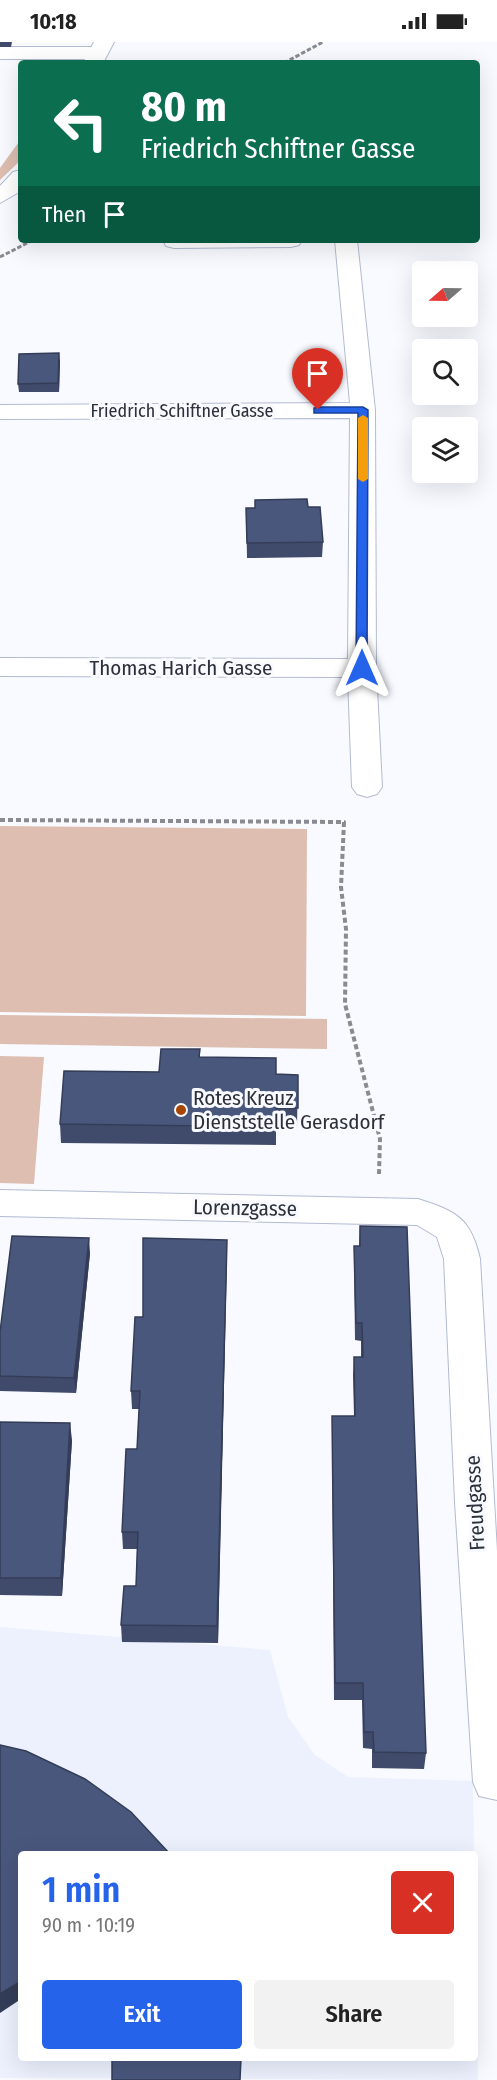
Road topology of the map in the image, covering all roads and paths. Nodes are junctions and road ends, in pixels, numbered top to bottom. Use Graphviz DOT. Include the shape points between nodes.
graph roads {
  1 [pos="323,42"];
  2 [pos="0,53"];
  3 [pos="98,53"];
  4 [pos="290,60"];
  5 [pos="18,181"];
  6 [pos="0,196"];
  7 [pos="27,243"];
  8 [pos="346,243"];
  9 [pos="0,257"];
  10 [pos="363,410"];
  11 [pos="0,412"];
  12 [pos="0,667"];
  13 [pos="362,668"];
  14 [pos="367,788"];
  15 [pos="0,820"];
  16 [pos="0,1203"];
  17 [pos="378,1211"];
  18 [pos="462,1259"];
  19 [pos="494,1782"];
  1 -- 4 [label="path"];
  2 -- 3 [label="street"];
  5 -- 6 [label="street"];
  7 -- 9 [label="path"];
  8 -- 10 [label="street"];
  10 -- 11 [label="street, Friedrich Schiftner Gasse"];
  10 -- 13 [label="street"];
  12 -- 13 [label="street, Thomas Harich Gasse"];
  13 -- 14 [label="street"];
  15 -- 17 [label="path" via="344,822 341,887 346,929 345,1004 380,1139"];
  16 -- 17 [label="street, Lorenzgasse"];
  17 -- 18 [label="street, Lorenzgasse" via="418,1212 445,1221 458,1237"];
  18 -- 19 [label="street, Freudgasse"];
}
